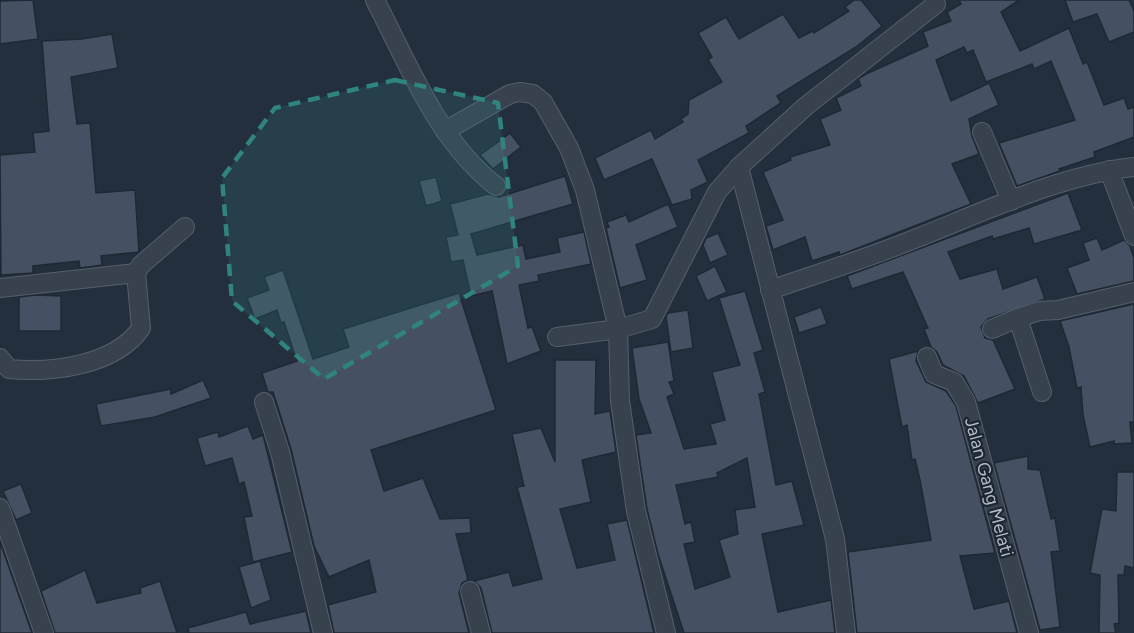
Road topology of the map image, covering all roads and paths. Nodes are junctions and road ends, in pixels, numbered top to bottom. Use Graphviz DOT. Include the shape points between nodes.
graph roads {
  1 [pos="375,0"];
  2 [pos="937,1"];
  3 [pos="445,131"];
  4 [pos="982,132"];
  5 [pos="739,167"];
  6 [pos="1134,167"];
  7 [pos="1109,170"];
  8 [pos="496,186"];
  9 [pos="1011,201"];
  10 [pos="185,226"];
  11 [pos="1134,236"];
  12 [pos="136,273"];
  13 [pos="0,288"];
  14 [pos="770,290"];
  15 [pos="1134,292"];
  16 [pos="1018,318"];
  17 [pos="618,329"];
  18 [pos="992,329"];
  19 [pos="557,337"];
  20 [pos="927,357"];
  21 [pos="0,358"];
  22 [pos="1042,392"];
  23 [pos="264,402"];
  24 [pos="0,508"];
  25 [pos="470,591"];
  26 [pos="44,633"];
  27 [pos="323,633"];
  28 [pos="481,633"];
  29 [pos="666,633"];
  30 [pos="846,633"];
  31 [pos="1029,633"];
  1 -- 3 [label="street"];
  2 -- 5 [label="street" via="806,106"];
  3 -- 8 [label="street" via="466,160"];
  3 -- 17 [label="street" via="510,94 532,94 543,102 569,148 585,190"];
  4 -- 9 [label="street"];
  5 -- 14 [label="street"];
  5 -- 17 [label="street" via="717,192 652,319"];
  6 -- 7 [label="street"];
  7 -- 9 [label="street"];
  7 -- 11 [label="street"];
  9 -- 14 [label="street" via="880,253"];
  10 -- 12 [label="street"];
  12 -- 13 [label="street"];
  12 -- 21 [label="street" via="141,328 126,345 79,366 39,372 9,369"];
  14 -- 30 [label="street" via="836,539"];
  15 -- 16 [label="street"];
  16 -- 18 [label="street"];
  16 -- 22 [label="street"];
  17 -- 19 [label="street"];
  17 -- 29 [label="street" via="620,401 636,510"];
  20 -- 31 [label="street, Jalan Gang Melati" via="934,374 954,382 966,402"];
  23 -- 27 [label="street" via="280,452"];
  24 -- 26 [label="street"];
  25 -- 28 [label="street"];
}
